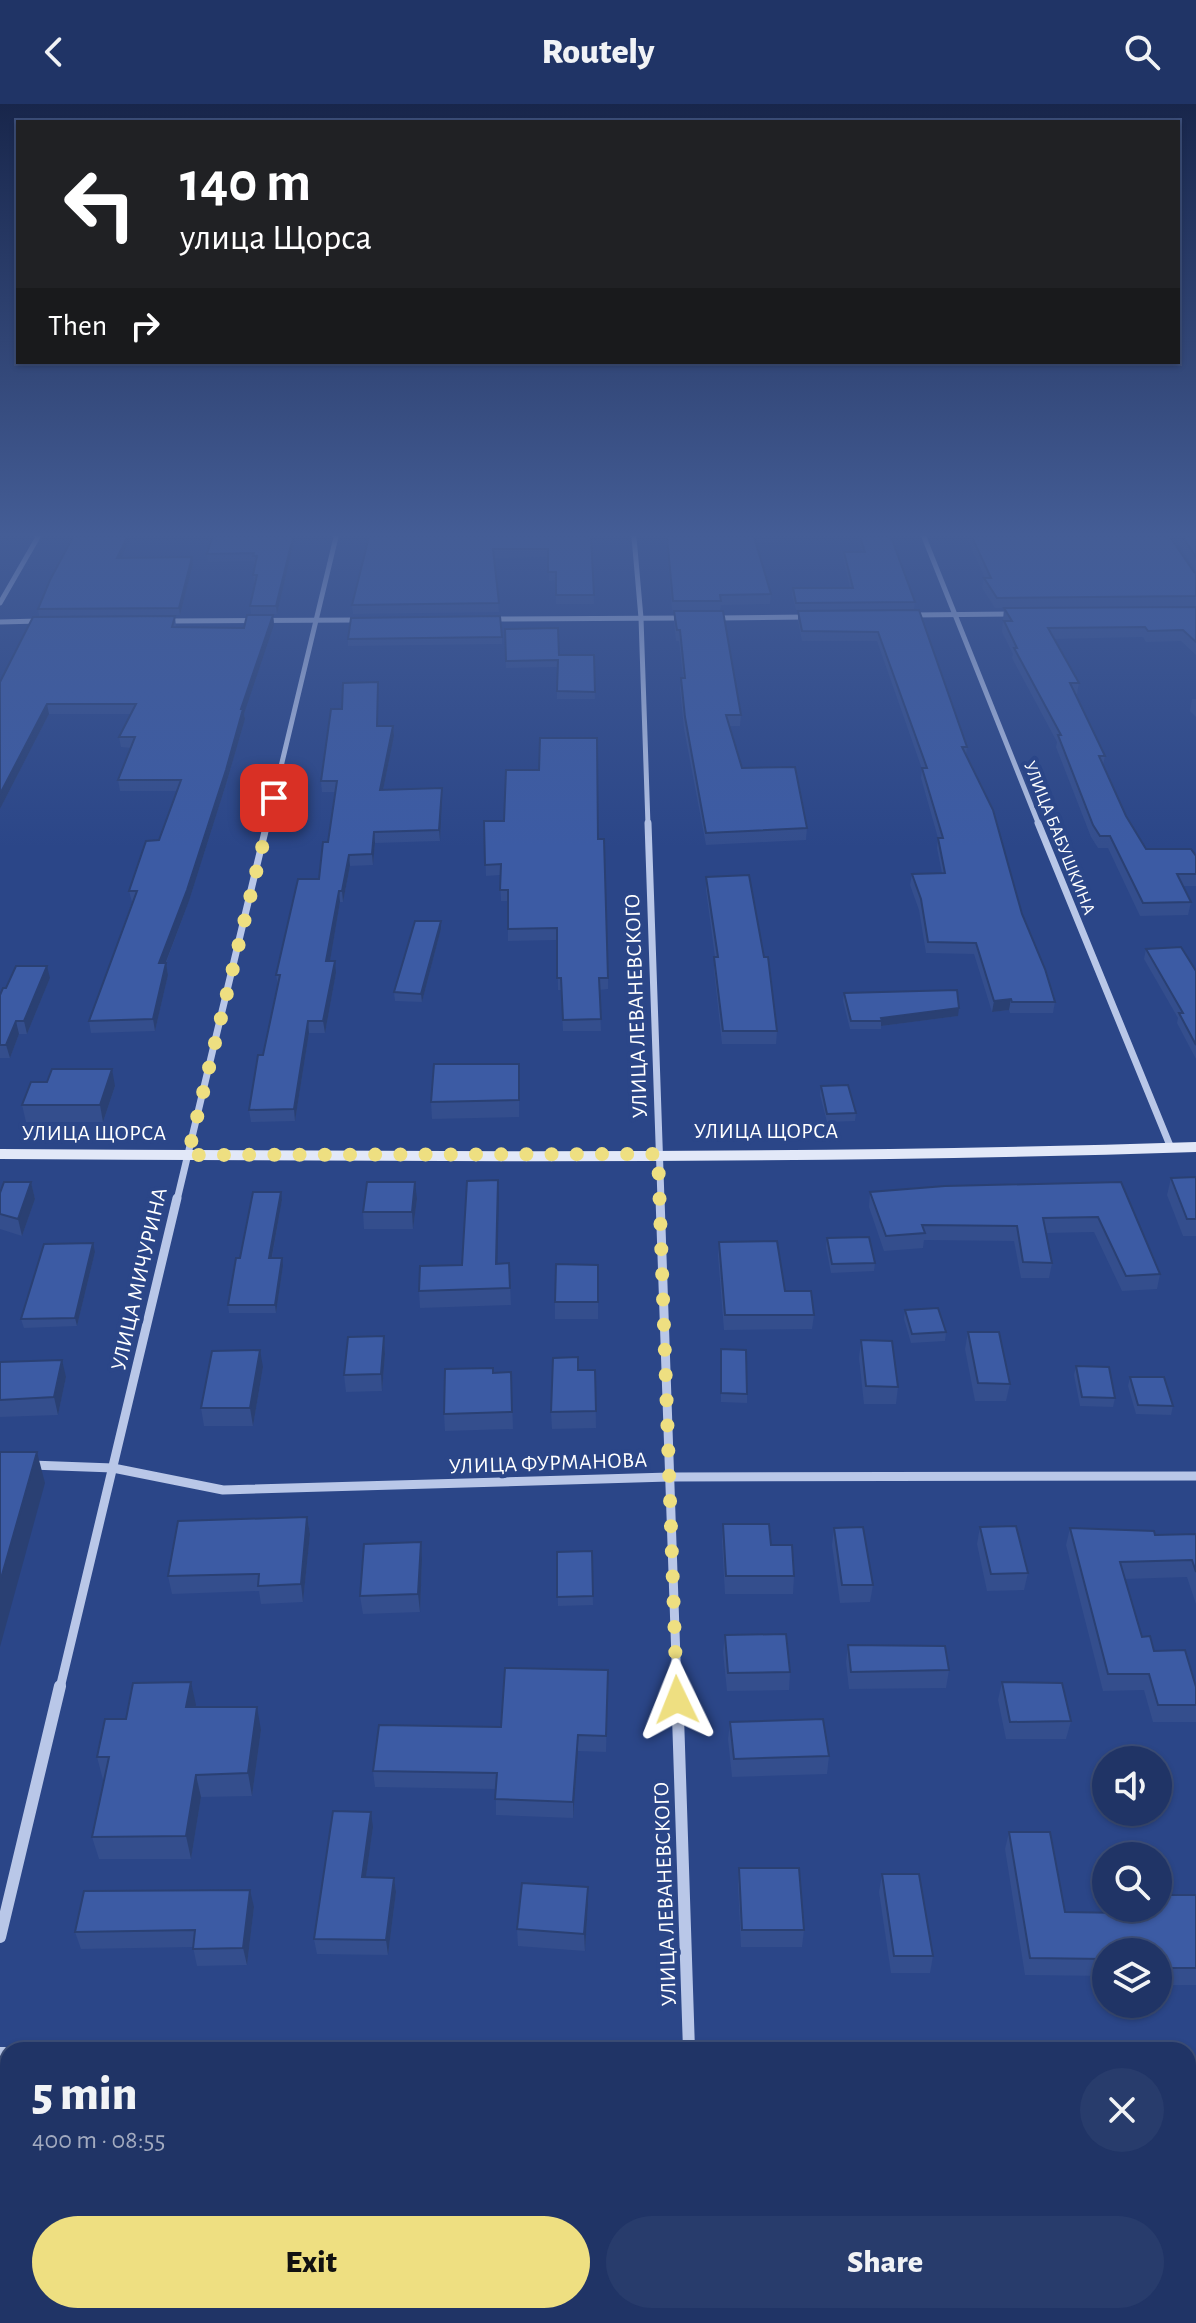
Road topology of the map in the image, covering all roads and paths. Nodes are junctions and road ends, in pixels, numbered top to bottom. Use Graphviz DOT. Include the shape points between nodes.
graph roads {
  1 [pos="312,641"];
  2 [pos="642,641"];
  3 [pos="963,641"];
  4 [pos="1196,1147"];
  5 [pos="1171,1148"];
  6 [pos="0,1154"];
  7 [pos="658,1154"];
  8 [pos="188,1155"];
  9 [pos="14,1465"];
  10 [pos="113,1468"];
  11 [pos="1196,1476"];
  12 [pos="669,1477"];
  13 [pos="0,1937"];
  14 [pos="689,2042"];
  1 -- 8 [label="street, УЛИЦА МИЧУРИНА"];
  2 -- 7 [label="street, УЛИЦА ЛЕВАНЕВСКОГО"];
  3 -- 5 [label="street, УЛИЦА БАБУШКИНА"];
  4 -- 5 [label="main road, УЛИЦА ЩОРСА"];
  5 -- 7 [label="main road, УЛИЦА ЩОРСА"];
  6 -- 8 [label="main road, УЛИЦА ЩОРСА"];
  7 -- 8 [label="main road, УЛИЦА ЩОРСА"];
  7 -- 12 [label="street, УЛИЦА ЛЕВАНЕВСКОГО"];
  8 -- 10 [label="street, УЛИЦА МИЧУРИНА"];
  9 -- 10 [label="street, УЛИЦА ФУРМАНОВА"];
  10 -- 12 [label="street, УЛИЦА ФУРМАНОВА" via="223,1490"];
  10 -- 13 [label="street, УЛИЦА МИЧУРИНА"];
  11 -- 12 [label="street, УЛИЦА ФУРМАНОВА"];
  12 -- 14 [label="street, УЛИЦА ЛЕВАНЕВСКОГО"];
}
